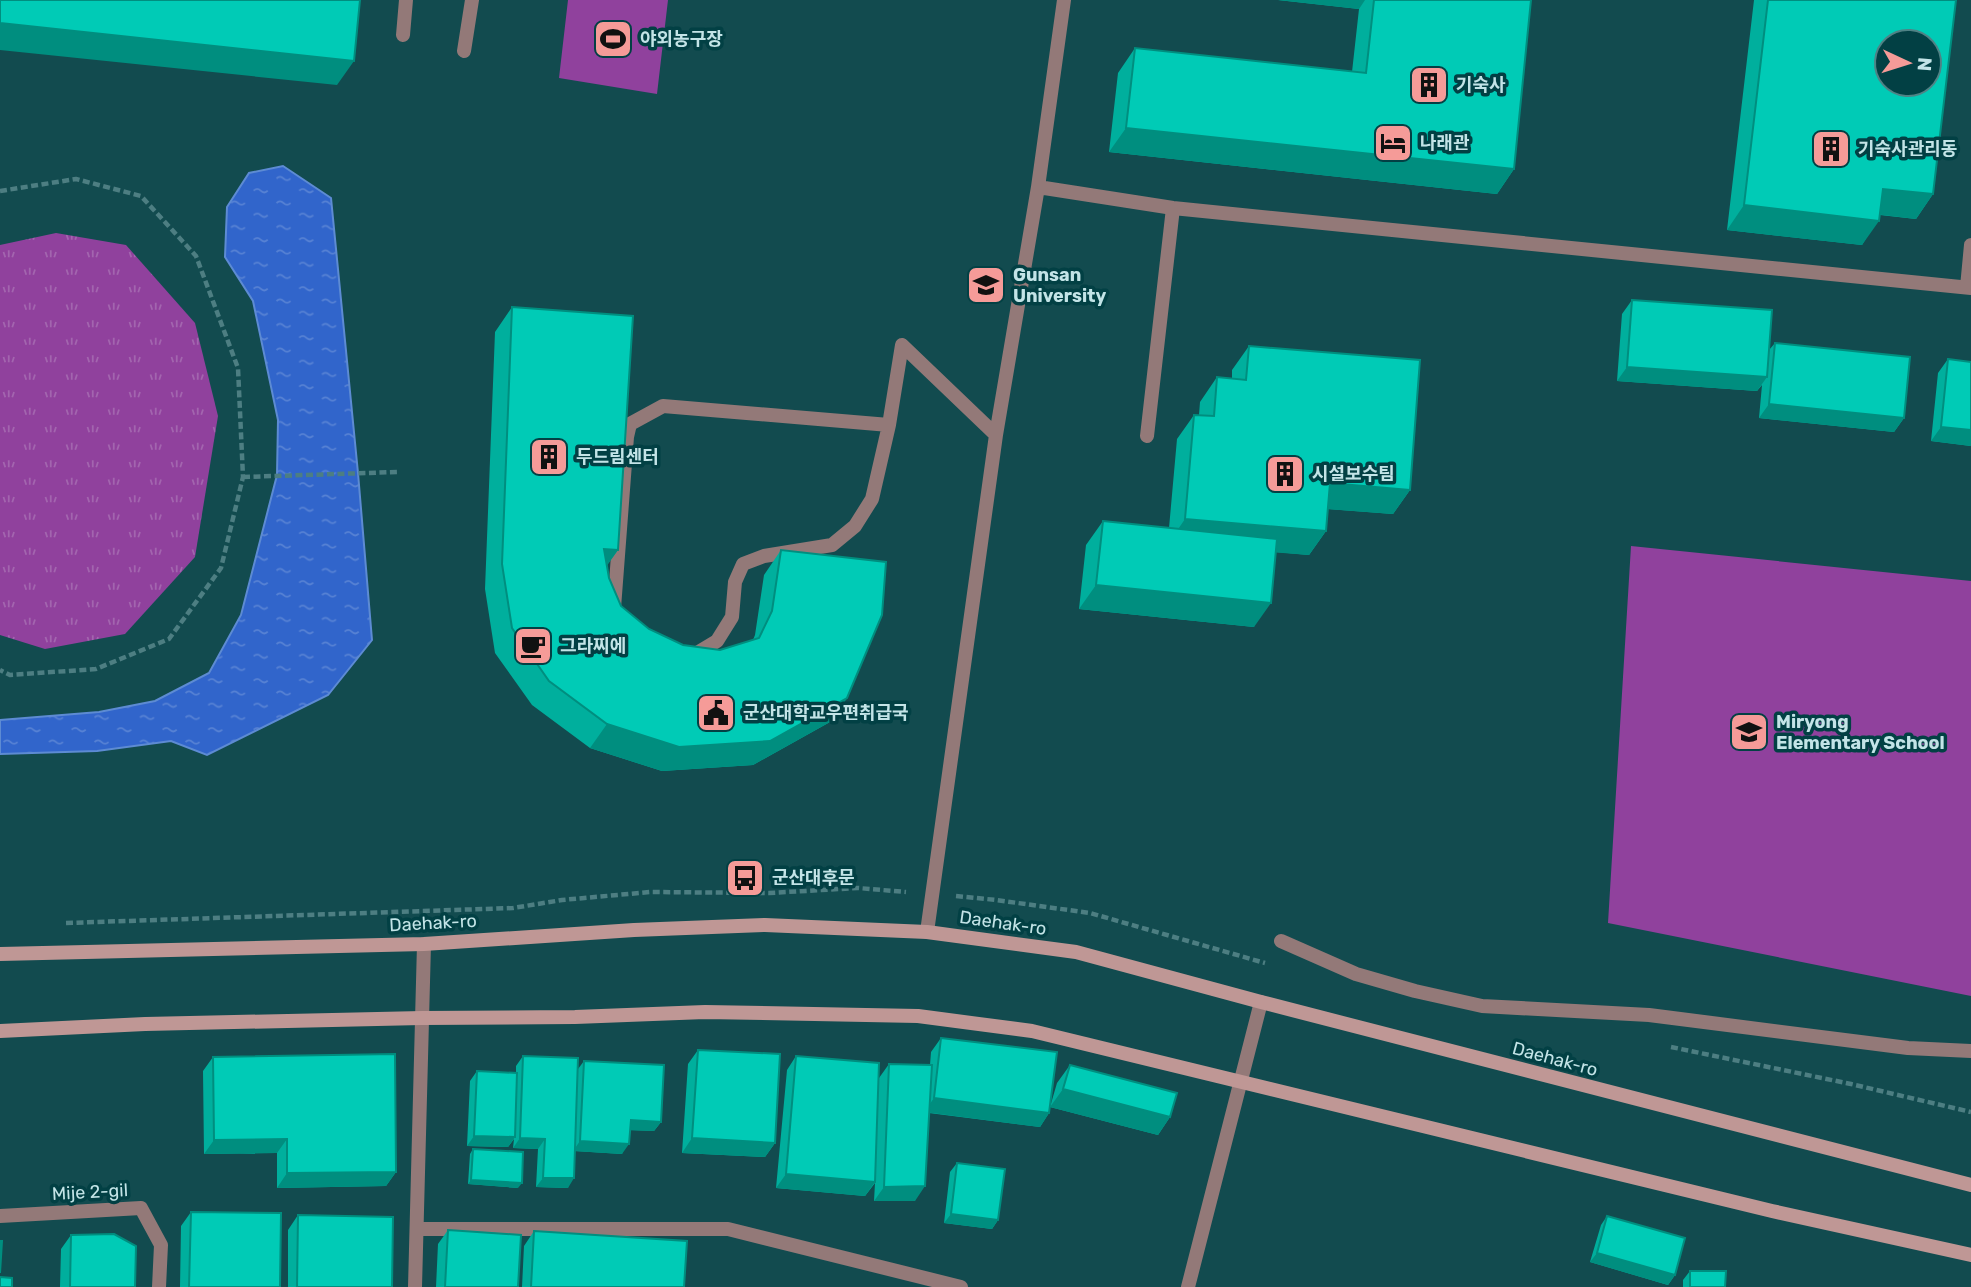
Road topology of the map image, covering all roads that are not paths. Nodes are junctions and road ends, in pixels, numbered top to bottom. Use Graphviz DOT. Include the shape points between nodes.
graph roads {
  1 [pos="406,0"];
  2 [pos="472,0"];
  3 [pos="1064,0"];
  4 [pos="402,35"];
  5 [pos="464,51"];
  6 [pos="1038,187"];
  7 [pos="1173,208"];
  8 [pos="1971,245"];
  9 [pos="1969,287"];
  10 [pos="889,425"];
  11 [pos="996,435"];
  12 [pos="1147,436"];
  13 [pos="621,619"];
  14 [pos="680,657"];
  15 [pos="927,932"];
  16 [pos="1281,941"];
  17 [pos="424,944"];
  18 [pos="0,954"];
  19 [pos="1261,1002"];
  20 [pos="422,1018"];
  21 [pos="0,1031"];
  22 [pos="1971,1052"];
  23 [pos="1241,1082"];
  24 [pos="1971,1185"];
  25 [pos="0,1216"];
  26 [pos="417,1229"];
  27 [pos="1971,1255"];
  28 [pos="159,1287"];
  29 [pos="415,1287"];
  30 [pos="961,1287"];
  31 [pos="1188,1287"];
  1 -- 4 [label="street"];
  2 -- 5 [label="street"];
  3 -- 6 [label="street"];
  6 -- 7 [label="street"];
  6 -- 11 [label="street"];
  7 -- 9 [label="street"];
  7 -- 12 [label="street"];
  8 -- 9 [label="street"];
  10 -- 11 [label="street" via="902,345"];
  10 -- 13 [label="street" via="663,406 631,424 613,608"];
  10 -- 14 [label="street" via="872,499 855,526 832,545 743,564 735,582 732,617 717,641 693,656"];
  11 -- 15 [label="street"];
  15 -- 17 [label="street, Daehak-ro" via="765,925"];
  15 -- 19 [label="street, Daehak-ro" via="1076,952"];
  16 -- 22 [label="street" via="1356,974 1482,1006 1649,1015"];
  17 -- 18 [label="street, Daehak-ro"];
  17 -- 20 [label="street"];
  19 -- 23 [label="street"];
  19 -- 24 [label="street, Daehak-ro"];
  20 -- 21 [label="street"];
  20 -- 23 [label="street" via="705,1012 918,1016 1032,1031"];
  20 -- 26 [label="street"];
  23 -- 27 [label="street"];
  23 -- 31 [label="street"];
  25 -- 28 [label="street, Mije 2-gil" via="141,1208 160,1245"];
  26 -- 29 [label="street"];
  26 -- 30 [label="street" via="728,1229"];
}
